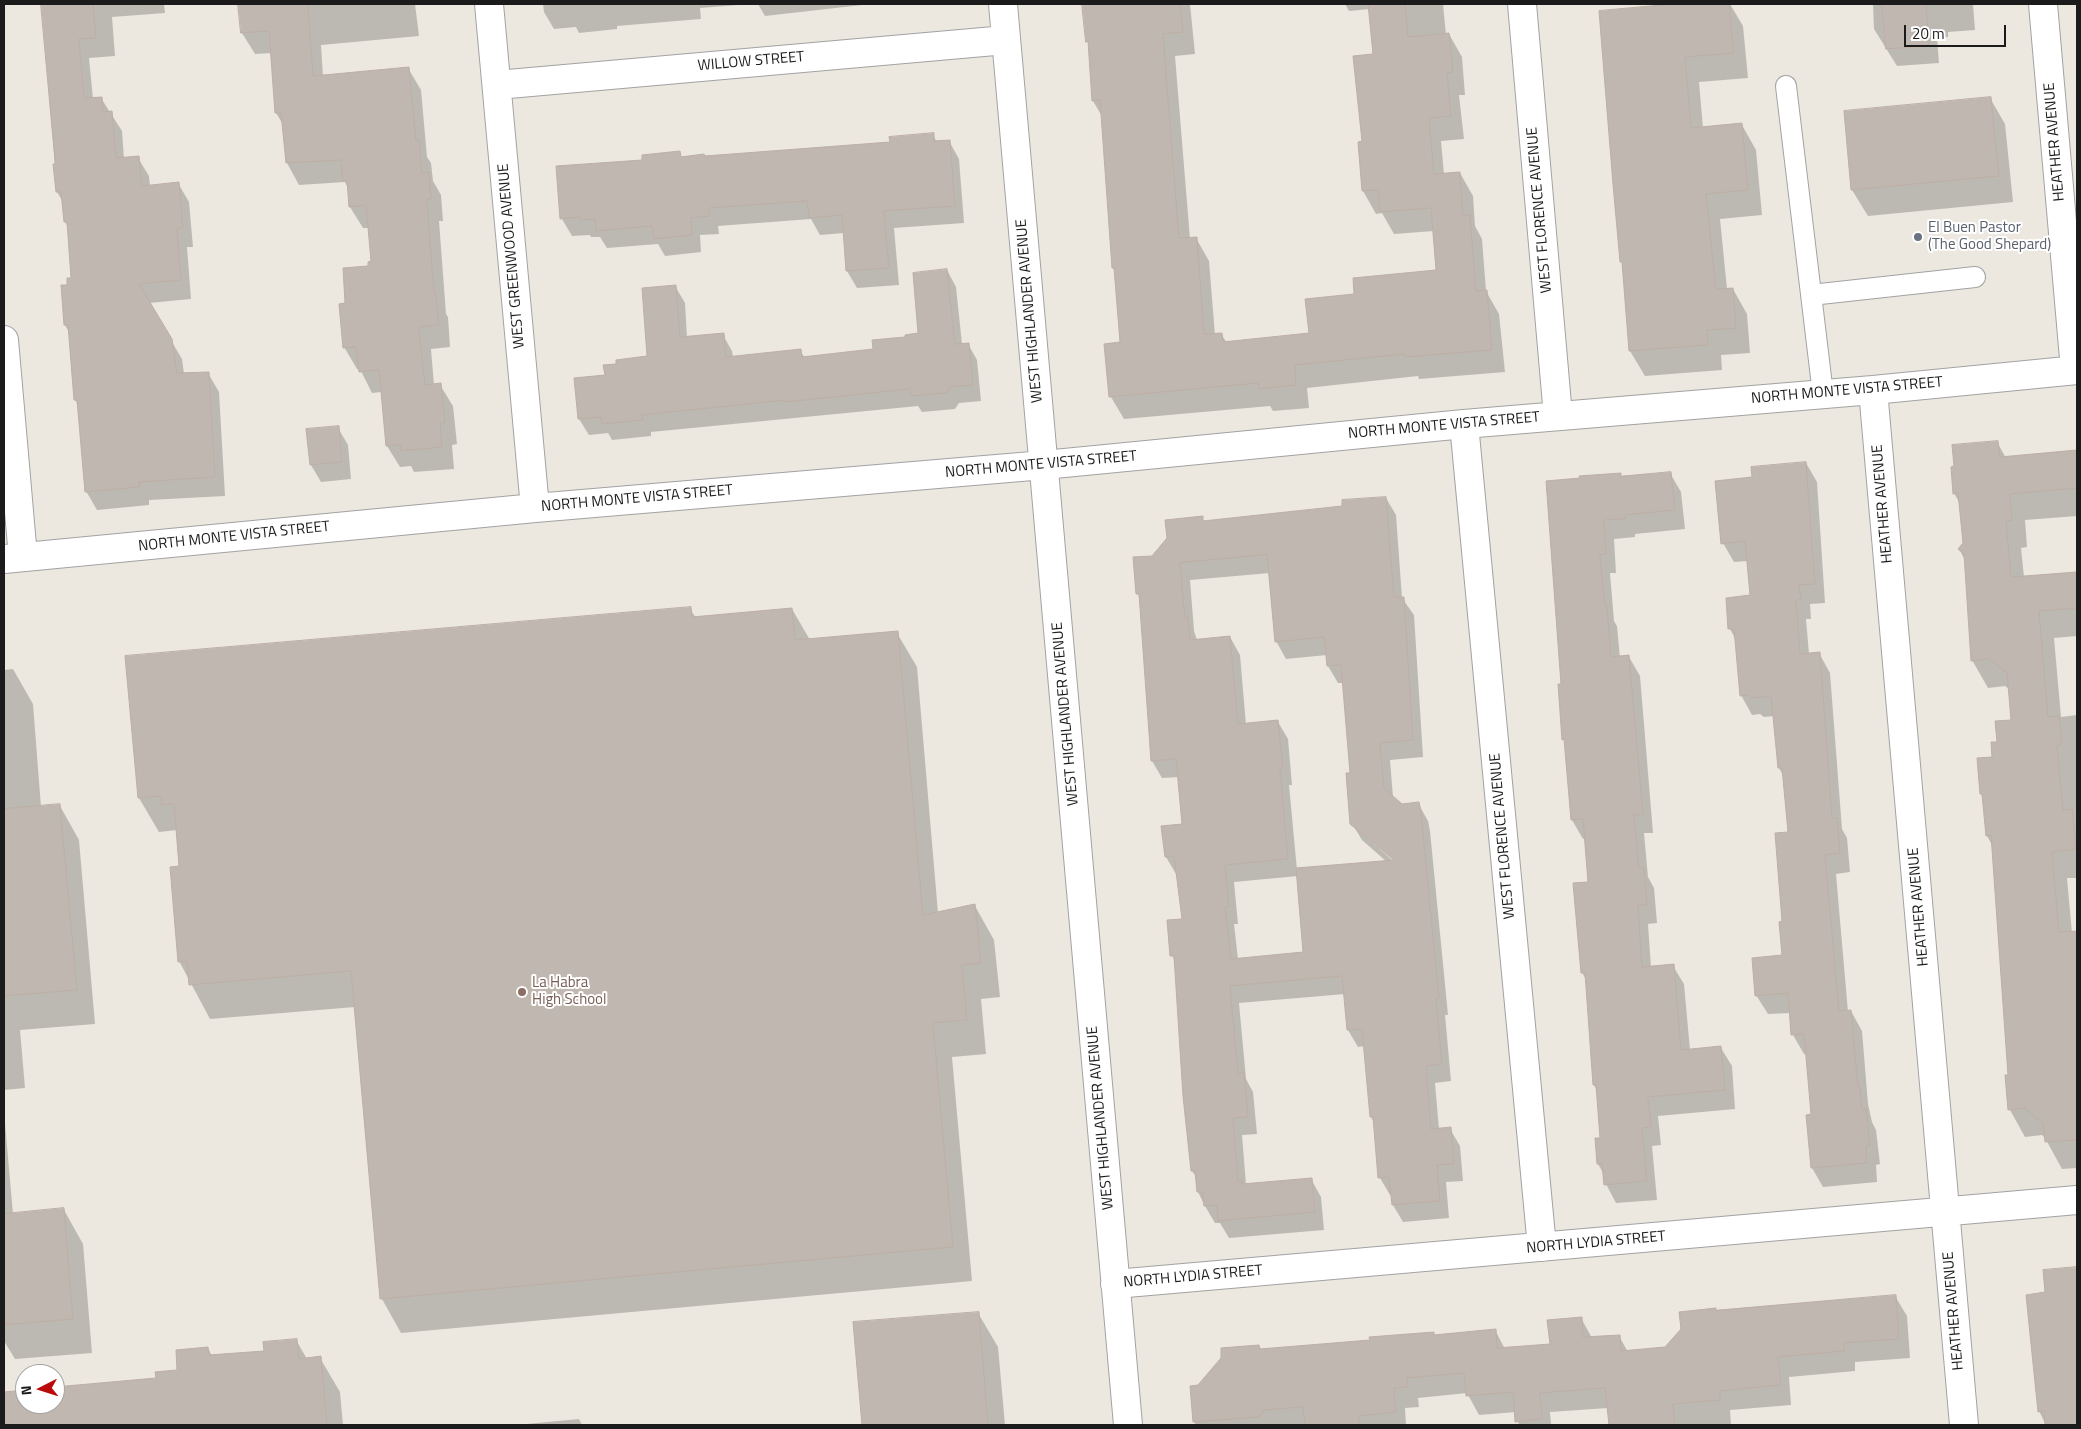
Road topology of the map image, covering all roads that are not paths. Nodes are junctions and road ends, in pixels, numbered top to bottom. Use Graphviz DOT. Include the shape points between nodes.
graph roads {
  1 [pos="489,4"];
  2 [pos="1003,4"];
  3 [pos="1522,4"];
  4 [pos="2042,4"];
  5 [pos="1006,40"];
  6 [pos="497,85"];
  7 [pos="1786,86"];
  8 [pos="1975,277"];
  9 [pos="1811,296"];
  10 [pos="4,340"];
  11 [pos="2076,370"];
  12 [pos="1873,390"];
  13 [pos="1823,394"];
  14 [pos="1558,416"];
  15 [pos="1464,424"];
  16 [pos="1044,465"];
  17 [pos="535,508"];
  18 [pos="13,558"];
  19 [pos="2077,1200"];
  20 [pos="1945,1213"];
  21 [pos="1542,1247"];
  22 [pos="1116,1284"];
  23 [pos="1128,1425"];
  24 [pos="1964,1425"];
  1 -- 6 [label="street, WEST GREENWOOD AVENUE"];
  2 -- 5 [label="street, WEST HIGHLANDER AVENUE"];
  3 -- 14 [label="street, WEST FLORENCE AVENUE"];
  4 -- 11 [label="street, HEATHER AVENUE"];
  5 -- 6 [label="street, WILLOW STREET"];
  5 -- 16 [label="street, WEST HIGHLANDER AVENUE"];
  6 -- 17 [label="street, WEST GREENWOOD AVENUE"];
  7 -- 9 [label="lane"];
  8 -- 9 [label="lane"];
  9 -- 13 [label="lane"];
  10 -- 18 [label="street"];
  11 -- 12 [label="street, NORTH MONTE VISTA STREET"];
  12 -- 13 [label="street, NORTH MONTE VISTA STREET"];
  12 -- 20 [label="street, HEATHER AVENUE"];
  13 -- 14 [label="street, NORTH MONTE VISTA STREET"];
  14 -- 15 [label="street, NORTH MONTE VISTA STREET"];
  15 -- 16 [label="street, NORTH MONTE VISTA STREET"];
  15 -- 21 [label="street, WEST FLORENCE AVENUE"];
  16 -- 17 [label="street, NORTH MONTE VISTA STREET"];
  16 -- 22 [label="street, WEST HIGHLANDER AVENUE"];
  17 -- 18 [label="street, NORTH MONTE VISTA STREET"];
  19 -- 20 [label="street, NORTH LYDIA STREET"];
  20 -- 21 [label="street, NORTH LYDIA STREET"];
  20 -- 24 [label="street, HEATHER AVENUE"];
  21 -- 22 [label="street, NORTH LYDIA STREET"];
  22 -- 23 [label="street, WEST HIGHLANDER AVENUE"];
}
